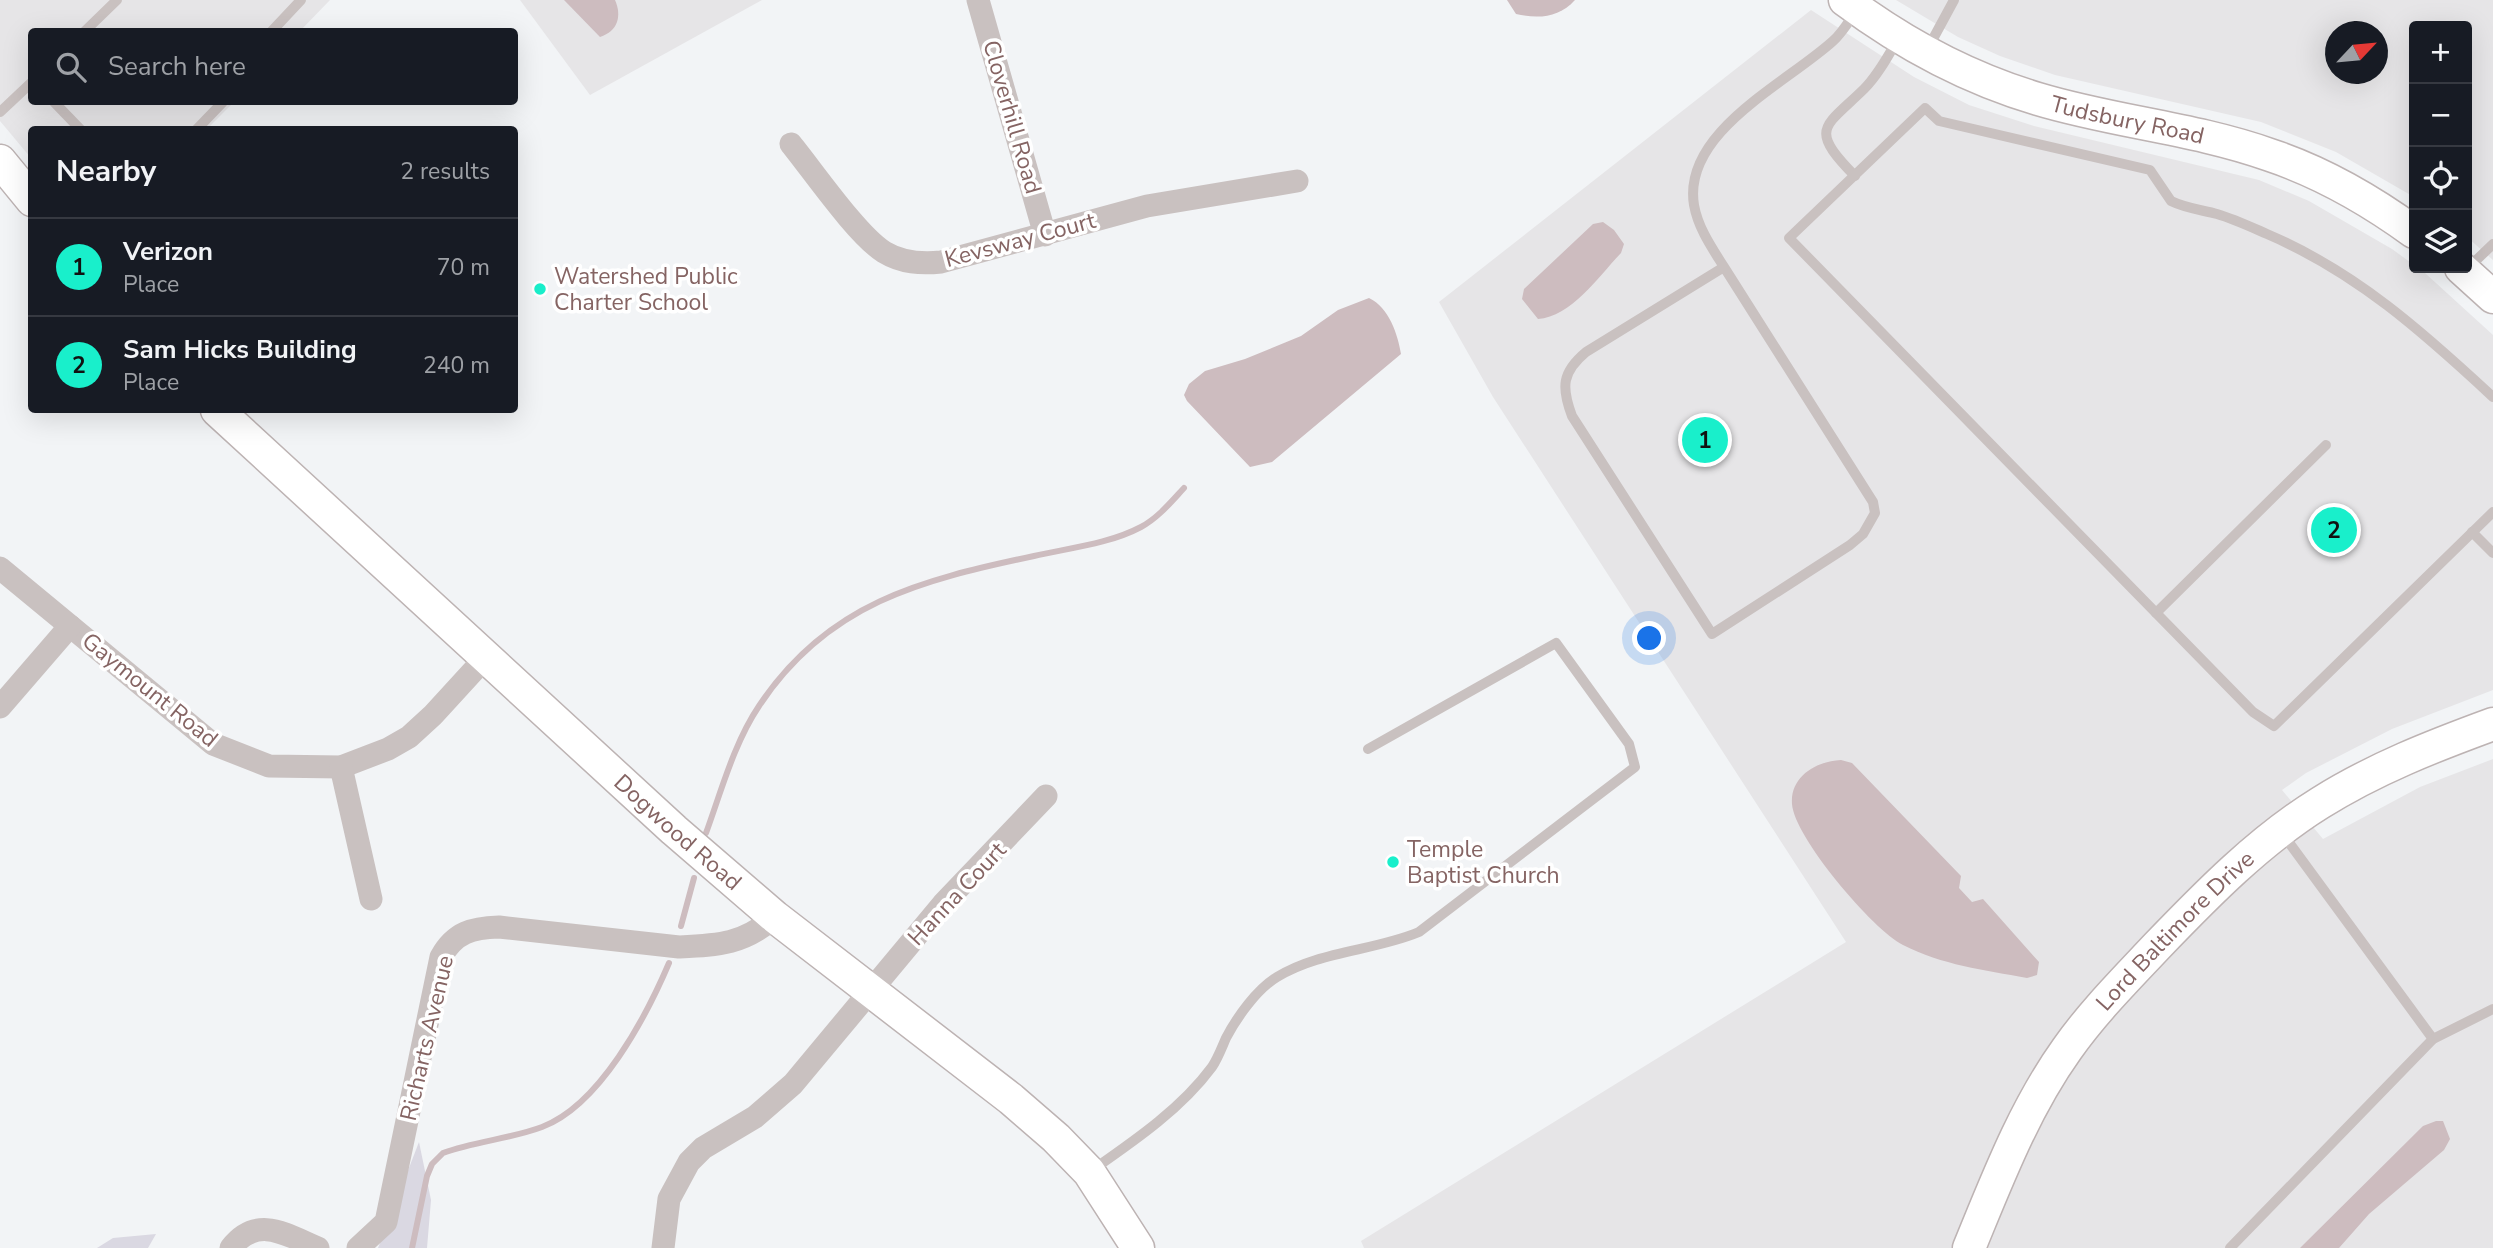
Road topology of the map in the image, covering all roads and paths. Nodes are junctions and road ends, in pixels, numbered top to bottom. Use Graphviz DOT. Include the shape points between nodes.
graph roads {
  1 [pos="117,0"];
  2 [pos="301,0"];
  3 [pos="978,0"];
  4 [pos="1954,0"];
  5 [pos="1851,4"];
  6 [pos="88,28"];
  7 [pos="275,28"];
  8 [pos="1912,45"];
  9 [pos="28,86"];
  10 [pos="57,105"];
  11 [pos="220,105"];
  12 [pos="0,112"];
  13 [pos="77,126"];
  14 [pos="200,126"];
  15 [pos="790,144"];
  16 [pos="0,162"];
  17 [pos="1854,176"];
  18 [pos="1297,181"];
  19 [pos="28,195"];
  20 [pos="2409,229"];
  21 [pos="1045,235"];
  22 [pos="2493,244"];
  23 [pos="2472,262"];
  24 [pos="1724,267"];
  25 [pos="2467,273"];
  26 [pos="2493,297"];
  27 [pos="2493,397"];
  28 [pos="220,413"];
  29 [pos="2326,445"];
  30 [pos="2493,512"];
  31 [pos="2472,532"];
  32 [pos="2493,553"];
  33 [pos="0,568"];
  34 [pos="2156,613"];
  35 [pos="70,626"];
  36 [pos="487,656"];
  37 [pos="0,707"];
  38 [pos="2493,724"];
  39 [pos="1368,748"];
  40 [pos="341,767"];
  41 [pos="1046,796"];
  42 [pos="2280,831"];
  43 [pos="371,899"];
  44 [pos="775,917"];
  45 [pos="870,993"];
  46 [pos="2493,1009"];
  47 [pos="2433,1039"];
  48 [pos="1089,1172"];
  49 [pos="231,1248"];
  50 [pos="318,1248"];
  51 [pos="358,1248"];
  52 [pos="663,1248"];
  53 [pos="1138,1248"];
  54 [pos="1969,1248"];
  55 [pos="2230,1248"];
  1 -- 6 [label="lane"];
  2 -- 7 [label="lane"];
  3 -- 21 [label="street, Cloverhill Road"];
  4 -- 8 [label="lane"];
  5 -- 8 [label="main road, Tudsbury Road"];
  5 -- 24 [label="lane" via="1836,38 1721,131 1698,164 1693,183 1697,218"];
  8 -- 17 [label="lane" via="1830,118 1827,142"];
  8 -- 20 [label="main road, Tudsbury Road" via="1958,70 2039,99 2270,155 2369,202"];
  9 -- 12 [label="lane"];
  10 -- 13 [label="lane"];
  11 -- 14 [label="lane"];
  15 -- 21 [label="street, Kevsway Court" via="863,233 882,251 902,260 941,262"];
  16 -- 19 [label="main road"];
  17 -- 27 [label="lane" via="1925,108 1939,121 2143,167 2155,174 2171,201 2269,234 2327,262 2372,291 2423,331"];
  17 -- 34 [label="lane" via="1789,238"];
  18 -- 21 [label="street, Kevsway Court" via="1156,204"];
  22 -- 23 [label="lane"];
  24 -- 24 [label="lane" via="1586,352 1568,369 1564,380 1572,416 1712,634 1850,545 1875,513 1873,502"];
  25 -- 26 [label="main road"];
  28 -- 36 [label="main road, Dogwood Road"];
  29 -- 34 [label="lane"];
  30 -- 31 [label="lane"];
  31 -- 32 [label="lane"];
  31 -- 34 [label="lane" via="2274,726 2253,712"];
  33 -- 35 [label="street, Gaymount Road"];
  35 -- 37 [label="street"];
  35 -- 40 [label="street, Gaymount Road" via="213,744 268,766"];
  36 -- 40 [label="street, Gaymount Road" via="409,737"];
  36 -- 44 [label="main road, Dogwood Road"];
  38 -- 42 [label="main road, Lord Baltimore Drive" via="2405,757 2319,803"];
  39 -- 48 [label="lane" via="1556,643 1629,744 1635,767 1419,932 1391,944 1296,967 1275,978 1242,1014 1214,1065 1192,1090 1129,1145"];
  40 -- 43 [label="street"];
  41 -- 45 [label="street, Hanna Court" via="943,904"];
  42 -- 47 [label="lane"];
  42 -- 54 [label="main road, Lord Baltimore Drive" via="2184,918 2066,1050 2010,1149"];
  44 -- 45 [label="main road, Dogwood Road"];
  44 -- 51 [label="street, Richarts Avenue" via="755,934 708,946 679,947 499,927 460,934 441,957 386,1222"];
  45 -- 48 [label="main road, Dogwood Road" via="1012,1099"];
  45 -- 52 [label="street, Hanna Court" via="774,1102 689,1162 669,1199"];
  46 -- 47 [label="lane"];
  47 -- 55 [label="lane"];
  48 -- 53 [label="main road, Dogwood Road"];
  49 -- 50 [label="street" via="245,1234 262,1227 280,1230"];
}
